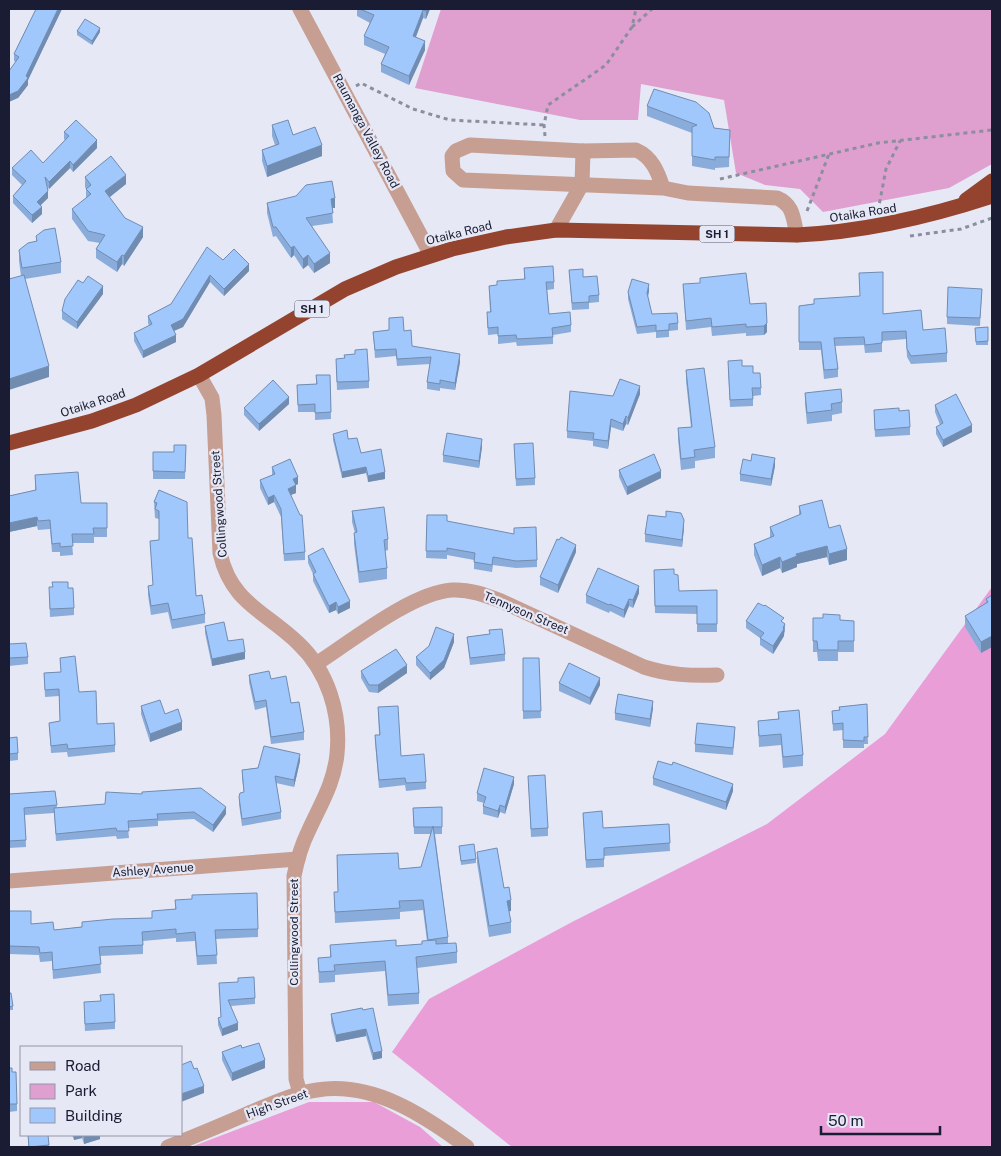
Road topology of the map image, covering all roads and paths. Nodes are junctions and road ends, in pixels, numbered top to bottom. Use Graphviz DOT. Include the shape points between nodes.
graph roads {
  1 [pos="300,9"];
  2 [pos="636,9"];
  3 [pos="652,9"];
  4 [pos="632,27"];
  5 [pos="361,83"];
  6 [pos="544,125"];
  7 [pos="992,130"];
  8 [pos="900,141"];
  9 [pos="546,149"];
  10 [pos="583,151"];
  11 [pos="830,154"];
  12 [pos="714,181"];
  13 [pos="992,181"];
  14 [pos="582,184"];
  15 [pos="663,188"];
  16 [pos="992,196"];
  17 [pos="955,208"];
  18 [pos="876,228"];
  19 [pos="556,230"];
  20 [pos="798,236"];
  21 [pos="431,255"];
  22 [pos="199,375"];
  23 [pos="9,443"];
  24 [pos="316,664"];
  25 [pos="717,675"];
  26 [pos="298,859"];
  27 [pos="9,881"];
  28 [pos="300,1093"];
  29 [pos="168,1147"];
  30 [pos="467,1147"];
  1 -- 21 [label="street, Raumanga Valley Road"];
  2 -- 4 [label="path"];
  3 -- 4 [label="path"];
  4 -- 6 [label="path" via="606,65 548,105"];
  5 -- 6 [label="path" via="413,109 450,120"];
  6 -- 9 [label="path"];
  7 -- 8 [label="path"];
  8 -- 11 [label="path"];
  8 -- 18 [label="path" via="886,169"];
  9 -- 10 [label="street"];
  9 -- 14 [label="street" via="470,146 456,151 451,163 453,171 463,180"];
  10 -- 14 [label="street"];
  10 -- 15 [label="street" via="636,150 644,153"];
  11 -- 12 [label="path"];
  11 -- 20 [label="path"];
  13 -- 17 [label="highway, Otaika Road / SH 1"];
  14 -- 15 [label="street"];
  14 -- 19 [label="street"];
  15 -- 20 [label="street" via="688,193 776,198 788,204"];
  16 -- 17 [label="highway, Otaika Road / SH 1"];
  17 -- 18 [label="highway, Otaika Road / SH 1"];
  18 -- 20 [label="highway, Otaika Road / SH 1"];
  19 -- 20 [label="highway, Otaika Road / SH 1"];
  19 -- 21 [label="highway, Otaika Road / SH 1" via="506,236"];
  21 -- 22 [label="highway, Otaika Road / SH 1" via="346,289"];
  22 -- 23 [label="highway, Otaika Road / SH 1" via="136,405 92,421"];
  22 -- 24 [label="street, Collingwood Street" via="212,398 223,566 240,596 297,642"];
  24 -- 25 [label="street, Tennyson Street" via="409,604 438,592 453,590 501,600 659,671 687,676"];
  24 -- 26 [label="street, Collingwood Street" via="331,696 337,728 337,755 331,785 308,830"];
  26 -- 27 [label="street, Ashley Avenue"];
  26 -- 28 [label="street, Collingwood Street" via="293,906 296,1079"];
  28 -- 29 [label="street, High Street"];
  28 -- 30 [label="street, High Street" via="336,1089 377,1096 418,1114"];
}
